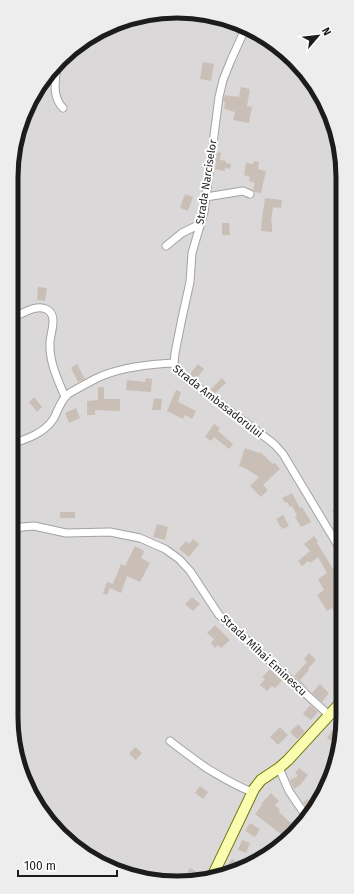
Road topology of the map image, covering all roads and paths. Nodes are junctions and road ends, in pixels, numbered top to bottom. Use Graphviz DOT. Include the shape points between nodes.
graph roads {
  1 [pos="243,32"];
  2 [pos="57,72"];
  3 [pos="63,108"];
  4 [pos="250,194"];
  5 [pos="206,197"];
  6 [pos="200,224"];
  7 [pos="166,246"];
  8 [pos="18,315"];
  9 [pos="174,363"];
  10 [pos="65,397"];
  11 [pos="18,442"];
  12 [pos="18,528"];
  13 [pos="336,542"];
  14 [pos="336,708"];
  15 [pos="329,715"];
  16 [pos="170,741"];
  17 [pos="279,768"];
  18 [pos="252,792"];
  19 [pos="304,813"];
  20 [pos="214,872"];
  1 -- 5 [label="street, Strada Narciselor" via="222,80"];
  2 -- 3 [label="street" via="57,100"];
  4 -- 5 [label="street" via="244,191"];
  5 -- 6 [label="street, Strada Narciselor"];
  6 -- 7 [label="street" via="182,233"];
  6 -- 9 [label="street, Strada Narciselor" via="192,253 190,282"];
  8 -- 10 [label="street" via="35,308 50,312 53,321 50,354"];
  9 -- 10 [label="street, Strada Ambasadorului" via="112,372"];
  9 -- 13 [label="street, Strada Ambasadorului" via="187,379 279,450"];
  10 -- 11 [label="street, Strada Ambasadorului" via="53,420 44,429"];
  12 -- 15 [label="street, Strada Mihai Eminescu" via="34,526 66,532 110,532 140,538 165,549 190,571 219,615"];
  14 -- 15 [label="street"];
  15 -- 17 [label="street"];
  16 -- 18 [label="street" via="223,778"];
  17 -- 18 [label="street" via="261,780"];
  17 -- 19 [label="street" via="289,791"];
  18 -- 20 [label="street"];
}
